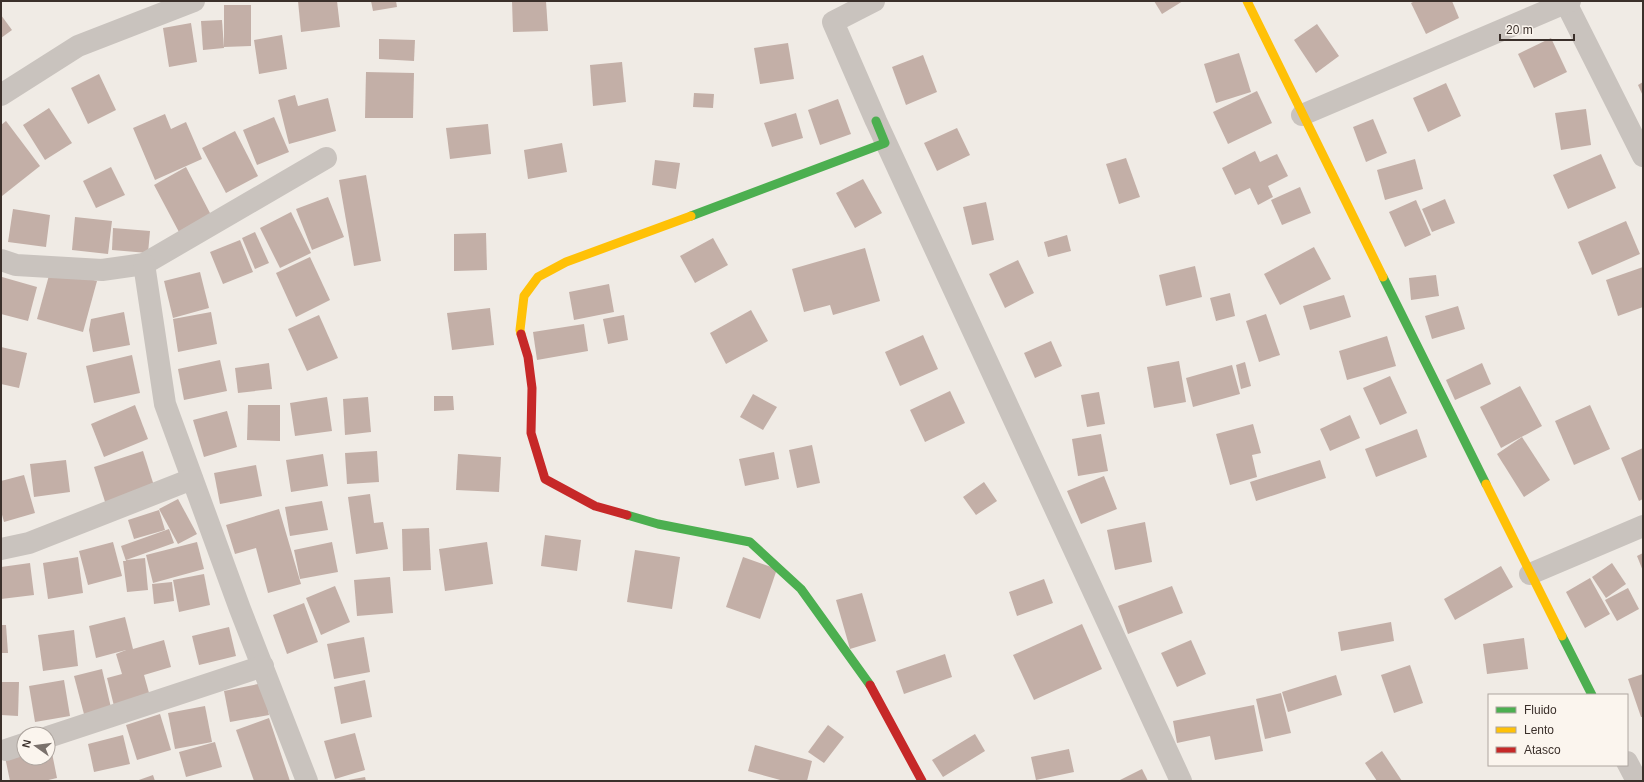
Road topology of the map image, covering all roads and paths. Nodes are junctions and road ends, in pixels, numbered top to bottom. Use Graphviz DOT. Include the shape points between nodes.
graph roads {
  1 [pos="194,1"];
  2 [pos="874,1"];
  3 [pos="1247,1"];
  4 [pos="1567,2"];
  5 [pos="1,95"];
  6 [pos="1302,115"];
  7 [pos="876,121"];
  8 [pos="1643,156"];
  9 [pos="326,158"];
  10 [pos="1,260"];
  11 [pos="144,264"];
  12 [pos="192,479"];
  13 [pos="1643,526"];
  14 [pos="1,549"];
  15 [pos="1530,574"];
  16 [pos="263,666"];
  17 [pos="1591,694"];
  18 [pos="56,734"];
  19 [pos="1628,764"];
  20 [pos="307,781"];
  21 [pos="922,781"];
  22 [pos="1181,781"];
  23 [pos="1637,781"];
  1 -- 5 [label="street" via="78,46"];
  2 -- 7 [label="street" via="833,22"];
  3 -- 6 [label="street"];
  4 -- 6 [label="street"];
  4 -- 8 [label="street"];
  6 -- 15 [label="street"];
  7 -- 21 [label="street" via="885,143 566,262 538,277 524,296 520,330 528,358 532,388 531,432 545,479 595,506 658,524 750,542 801,589 872,688"];
  7 -- 22 [label="street"];
  9 -- 11 [label="street"];
  10 -- 11 [label="street" via="16,266 102,270"];
  11 -- 12 [label="street" via="165,404"];
  12 -- 14 [label="street" via="29,543"];
  12 -- 16 [label="street"];
  13 -- 15 [label="street"];
  15 -- 17 [label="street"];
  16 -- 18 [label="street"];
  16 -- 20 [label="street"];
  19 -- 23 [label="street"];
}
